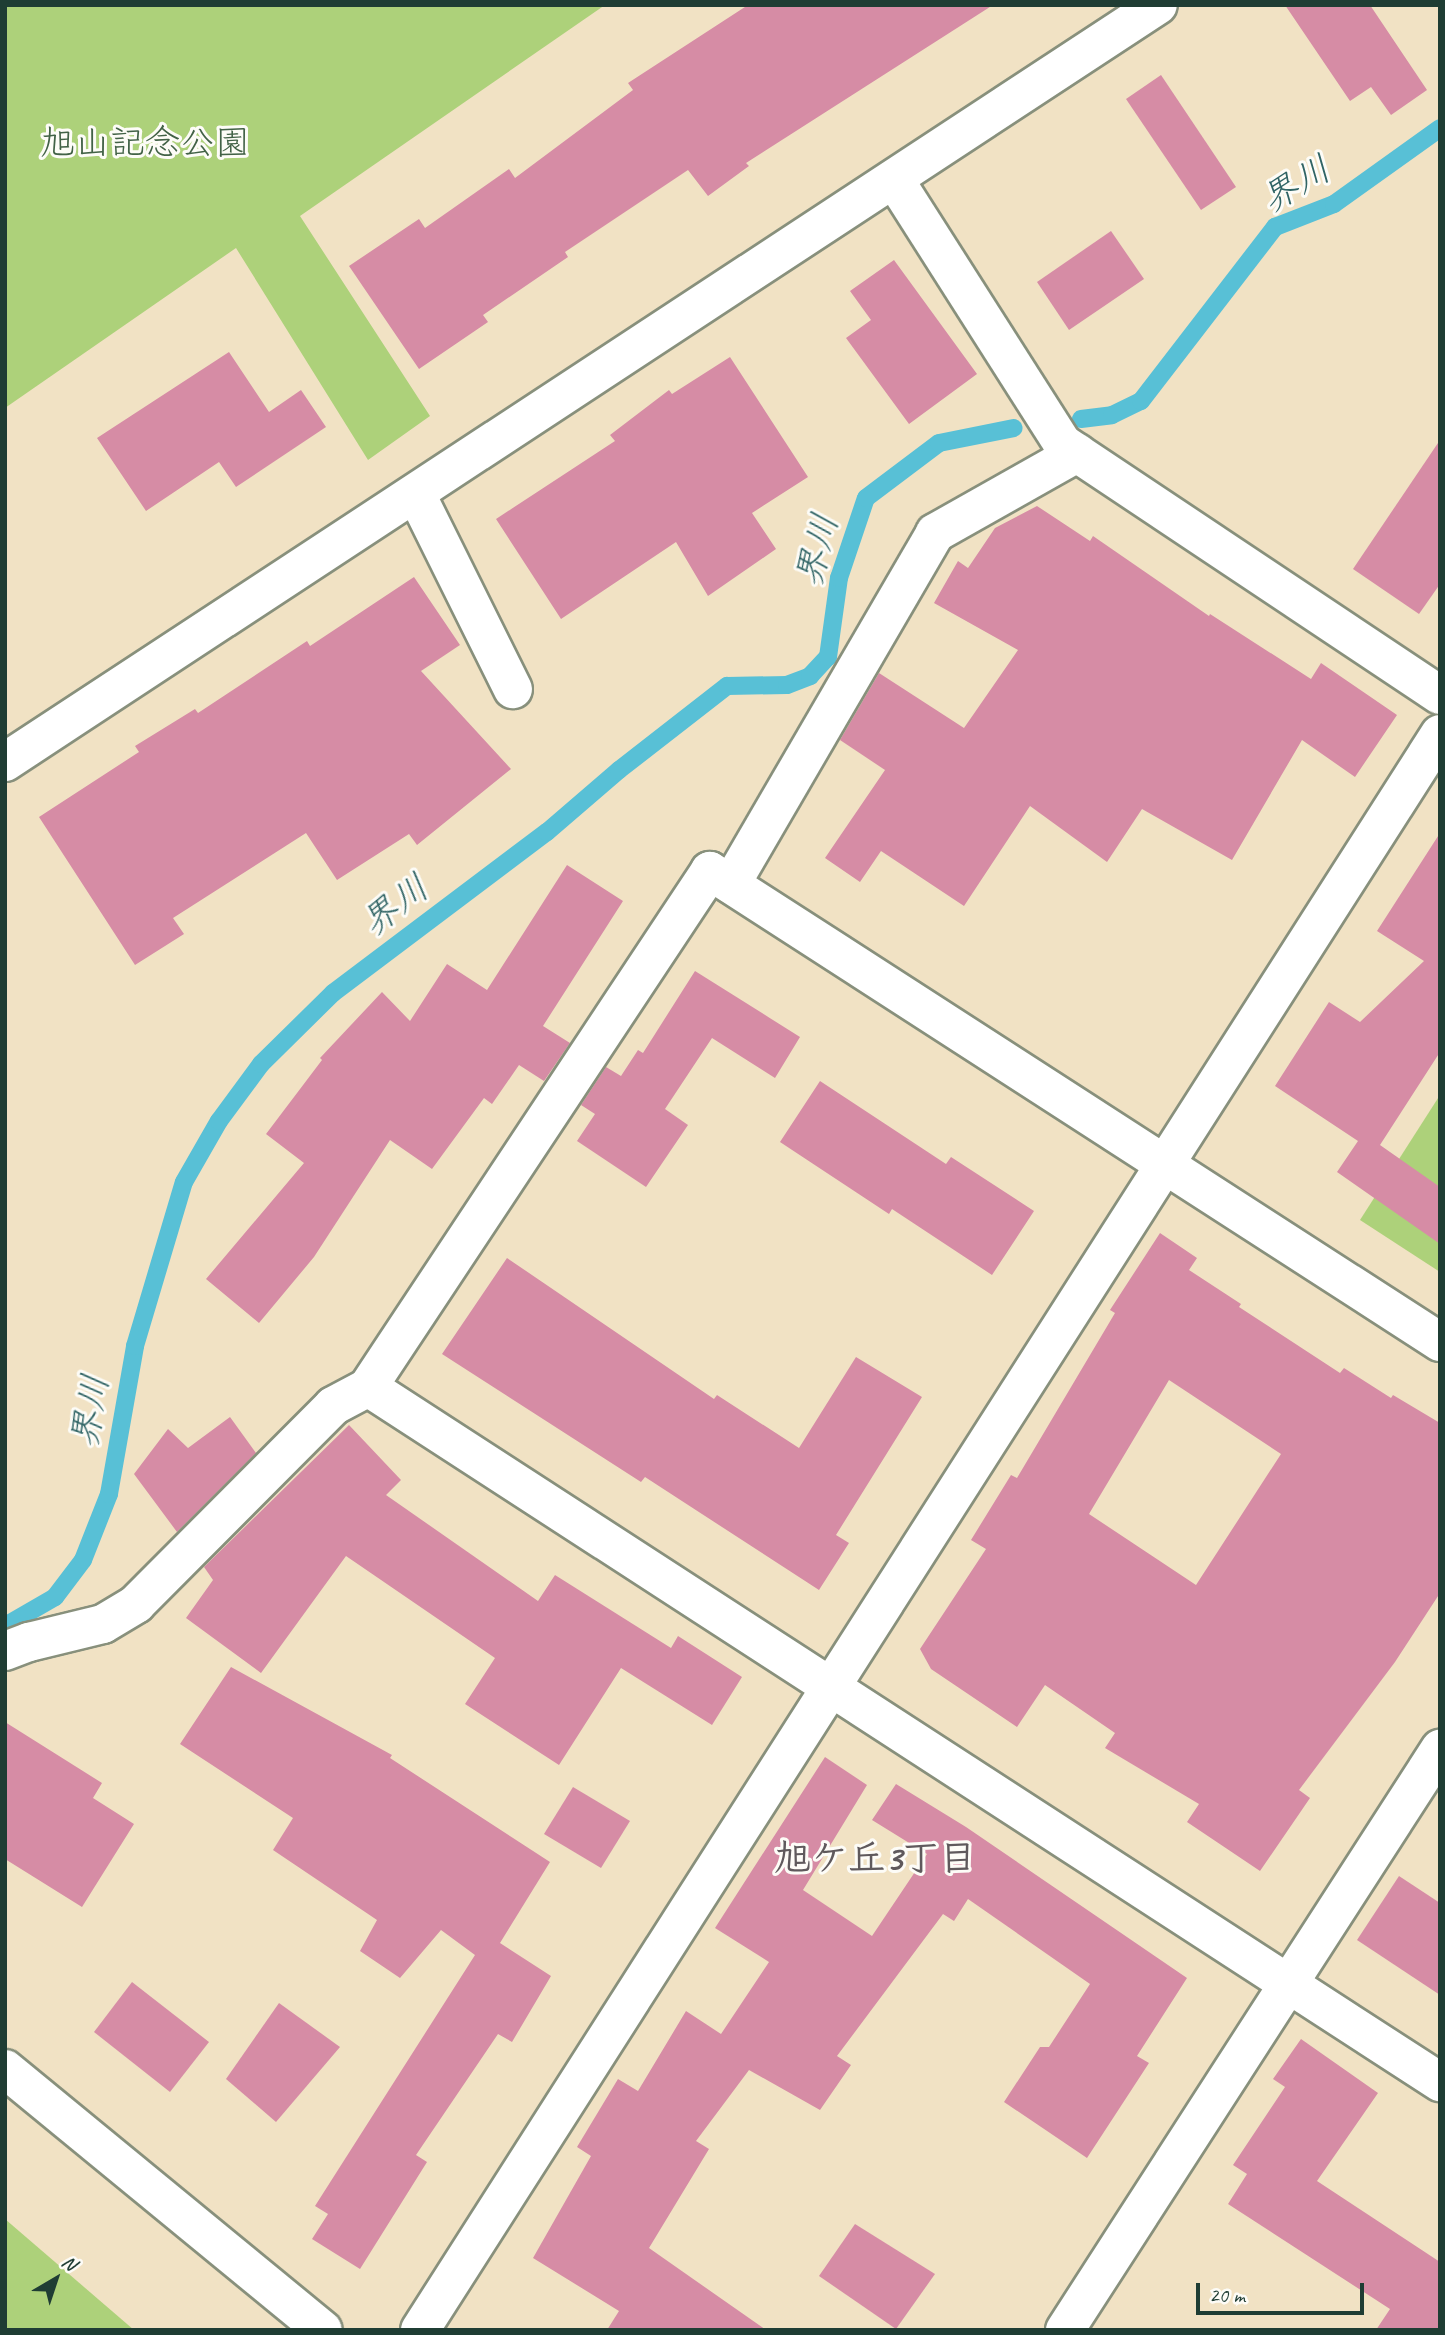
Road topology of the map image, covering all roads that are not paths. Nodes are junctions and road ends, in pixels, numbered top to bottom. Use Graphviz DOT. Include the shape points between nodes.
graph roads {
  1 [pos="1158,5"];
  2 [pos="894,179"];
  3 [pos="1077,453"];
  4 [pos="416,494"];
  5 [pos="513,689"];
  6 [pos="1440,695"];
  7 [pos="1440,734"];
  8 [pos="5,762"];
  9 [pos="731,884"];
  10 [pos="1164,1164"];
  11 [pos="1440,1342"];
  12 [pos="368,1387"];
  13 [pos="5,1651"];
  14 [pos="831,1687"];
  15 [pos="1440,1749"];
  16 [pos="1289,1986"];
  17 [pos="5,2069"];
  18 [pos="1440,2082"];
  19 [pos="323,2330"];
  20 [pos="420,2330"];
  21 [pos="1065,2330"];
  1 -- 2 [label="street"];
  2 -- 3 [label="street" via="1062,443"];
  2 -- 4 [label="street"];
  3 -- 6 [label="street"];
  3 -- 9 [label="street" via="935,533"];
  4 -- 5 [label="street"];
  4 -- 8 [label="street"];
  7 -- 10 [label="street"];
  9 -- 10 [label="street"];
  9 -- 12 [label="street" via="710,871"];
  10 -- 11 [label="street"];
  10 -- 14 [label="street"];
  12 -- 13 [label="street" via="333,1406 136,1604 103,1624"];
  12 -- 14 [label="street"];
  14 -- 16 [label="street"];
  14 -- 20 [label="street"];
  15 -- 16 [label="street"];
  16 -- 18 [label="street"];
  16 -- 21 [label="street"];
  17 -- 19 [label="street"];
}
